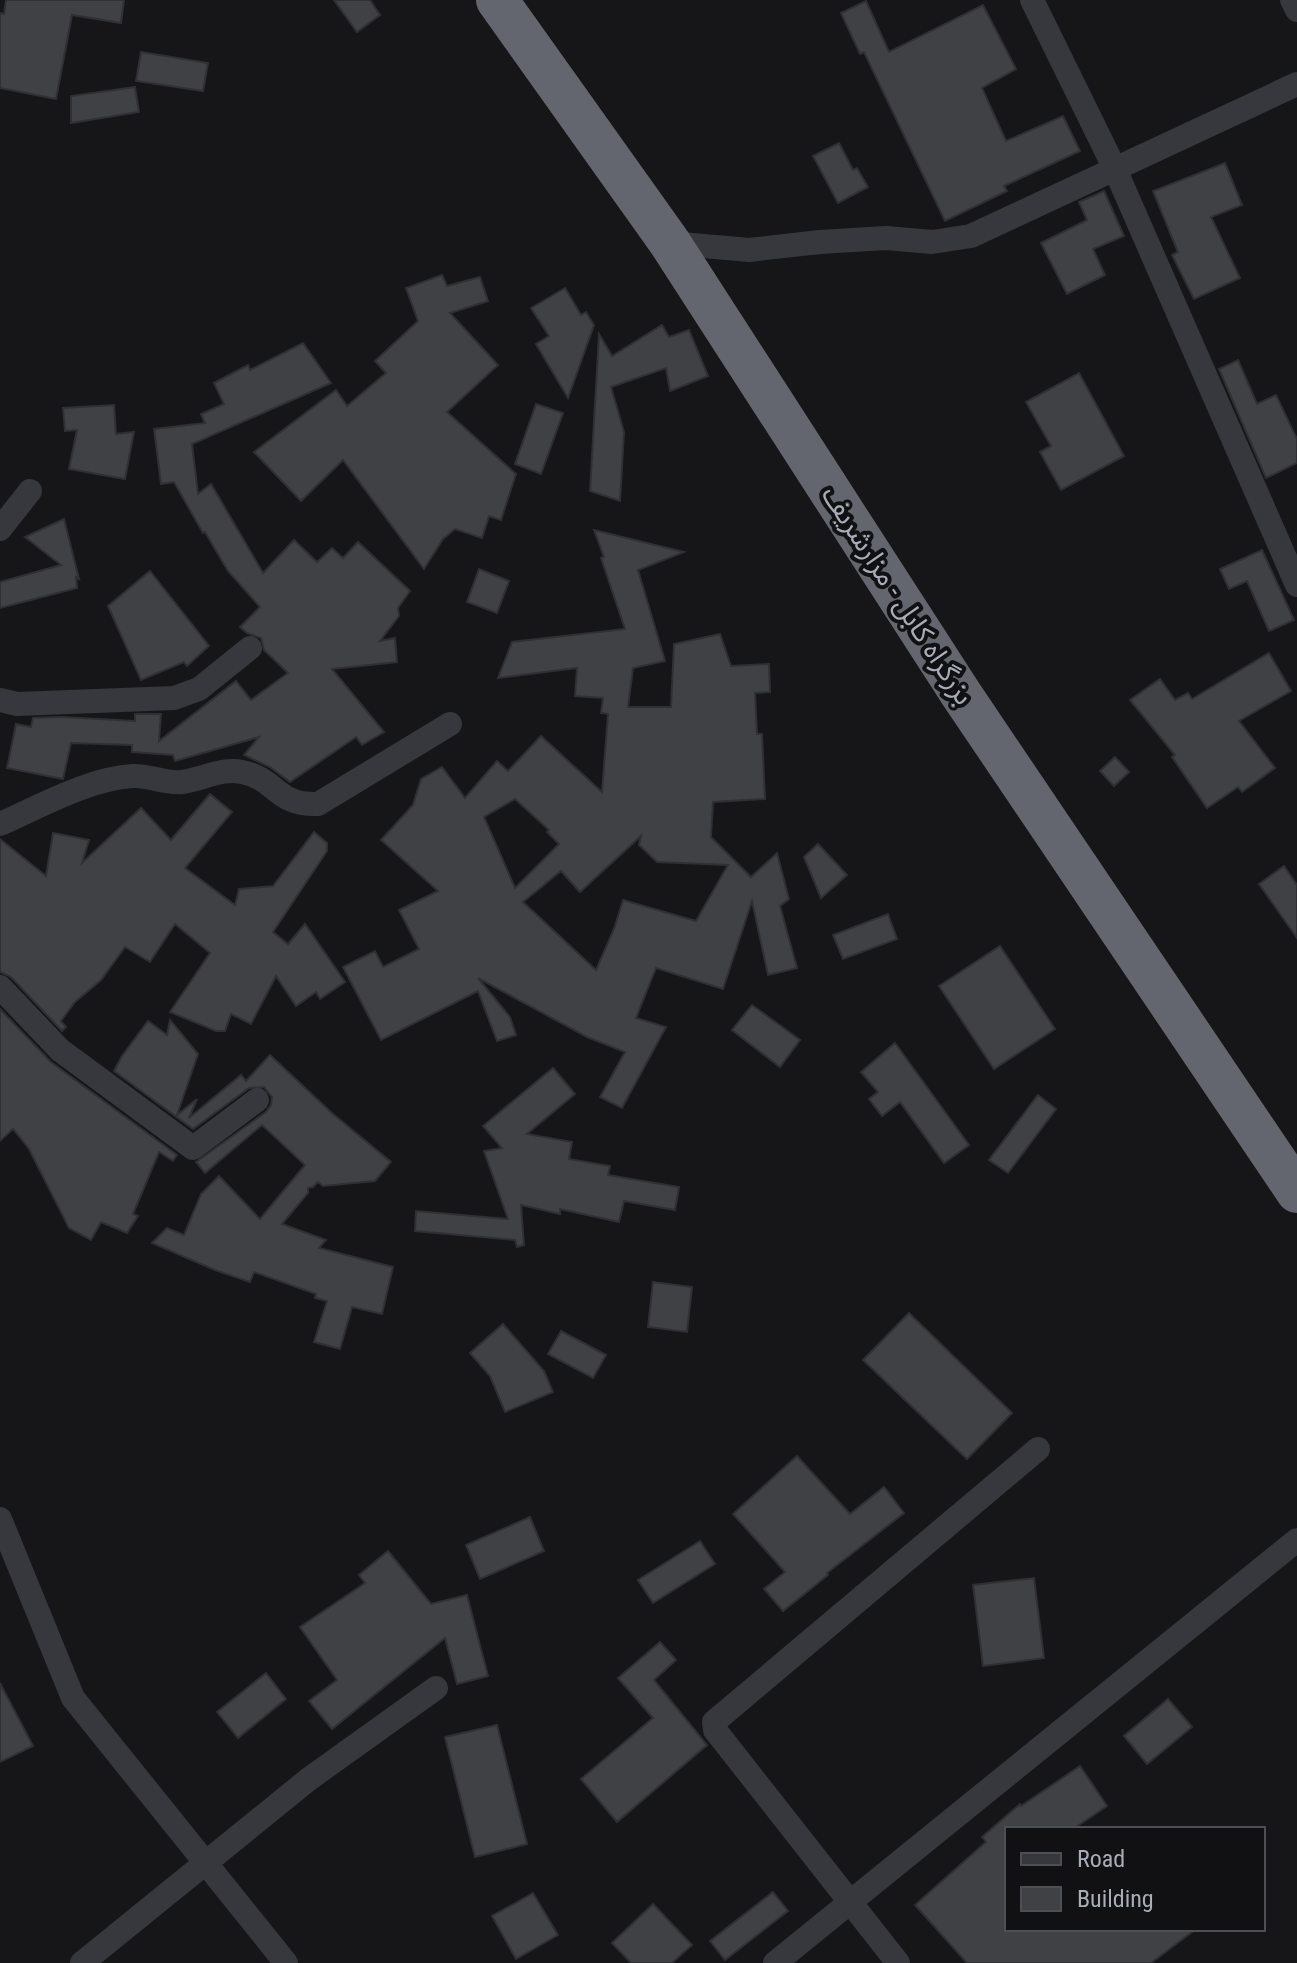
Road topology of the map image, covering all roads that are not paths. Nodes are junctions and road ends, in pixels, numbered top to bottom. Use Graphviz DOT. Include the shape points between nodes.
graph roads {
  1 [pos="497,0"];
  2 [pos="1032,0"];
  3 [pos="1292,0"];
  4 [pos="1297,10"];
  5 [pos="1297,84"];
  6 [pos="1115,169"];
  7 [pos="670,243"];
  8 [pos="30,491"];
  9 [pos="0,529"];
  10 [pos="1297,585"];
  11 [pos="250,648"];
  12 [pos="0,700"];
  13 [pos="450,724"];
  14 [pos="0,824"];
  15 [pos="0,987"];
  16 [pos="257,1100"];
  17 [pos="1297,1192"];
  18 [pos="1038,1449"];
  19 [pos="0,1519"];
  20 [pos="1297,1540"];
  21 [pos="436,1688"];
  22 [pos="205,1864"];
  23 [pos="851,1903"];
  24 [pos="82,1963"];
  25 [pos="286,1963"];
  26 [pos="775,1963"];
  27 [pos="898,1963"];
  1 -- 7 [label="highway, بزرگراه کابل - مزارشریف"];
  2 -- 6 [label="street"];
  3 -- 4 [label="street"];
  5 -- 6 [label="street"];
  6 -- 7 [label="street" via="971,236 749,250"];
  6 -- 10 [label="street"];
  7 -- 17 [label="highway, بزرگراه کابل - مزارشریف" via="961,694"];
  8 -- 9 [label="street"];
  11 -- 12 [label="street" via="199,689 174,698 17,704"];
  13 -- 14 [label="street" via="318,804 287,800 259,776 238,770 182,782 134,776 91,785"];
  15 -- 16 [label="street" via="60,1050 193,1148"];
  18 -- 23 [label="street" via="714,1722 715,1730"];
  19 -- 22 [label="street" via="73,1698"];
  20 -- 23 [label="street"];
  21 -- 22 [label="street" via="309,1779"];
  22 -- 24 [label="street"];
  22 -- 25 [label="street"];
  23 -- 26 [label="street"];
  23 -- 27 [label="street"];
}
